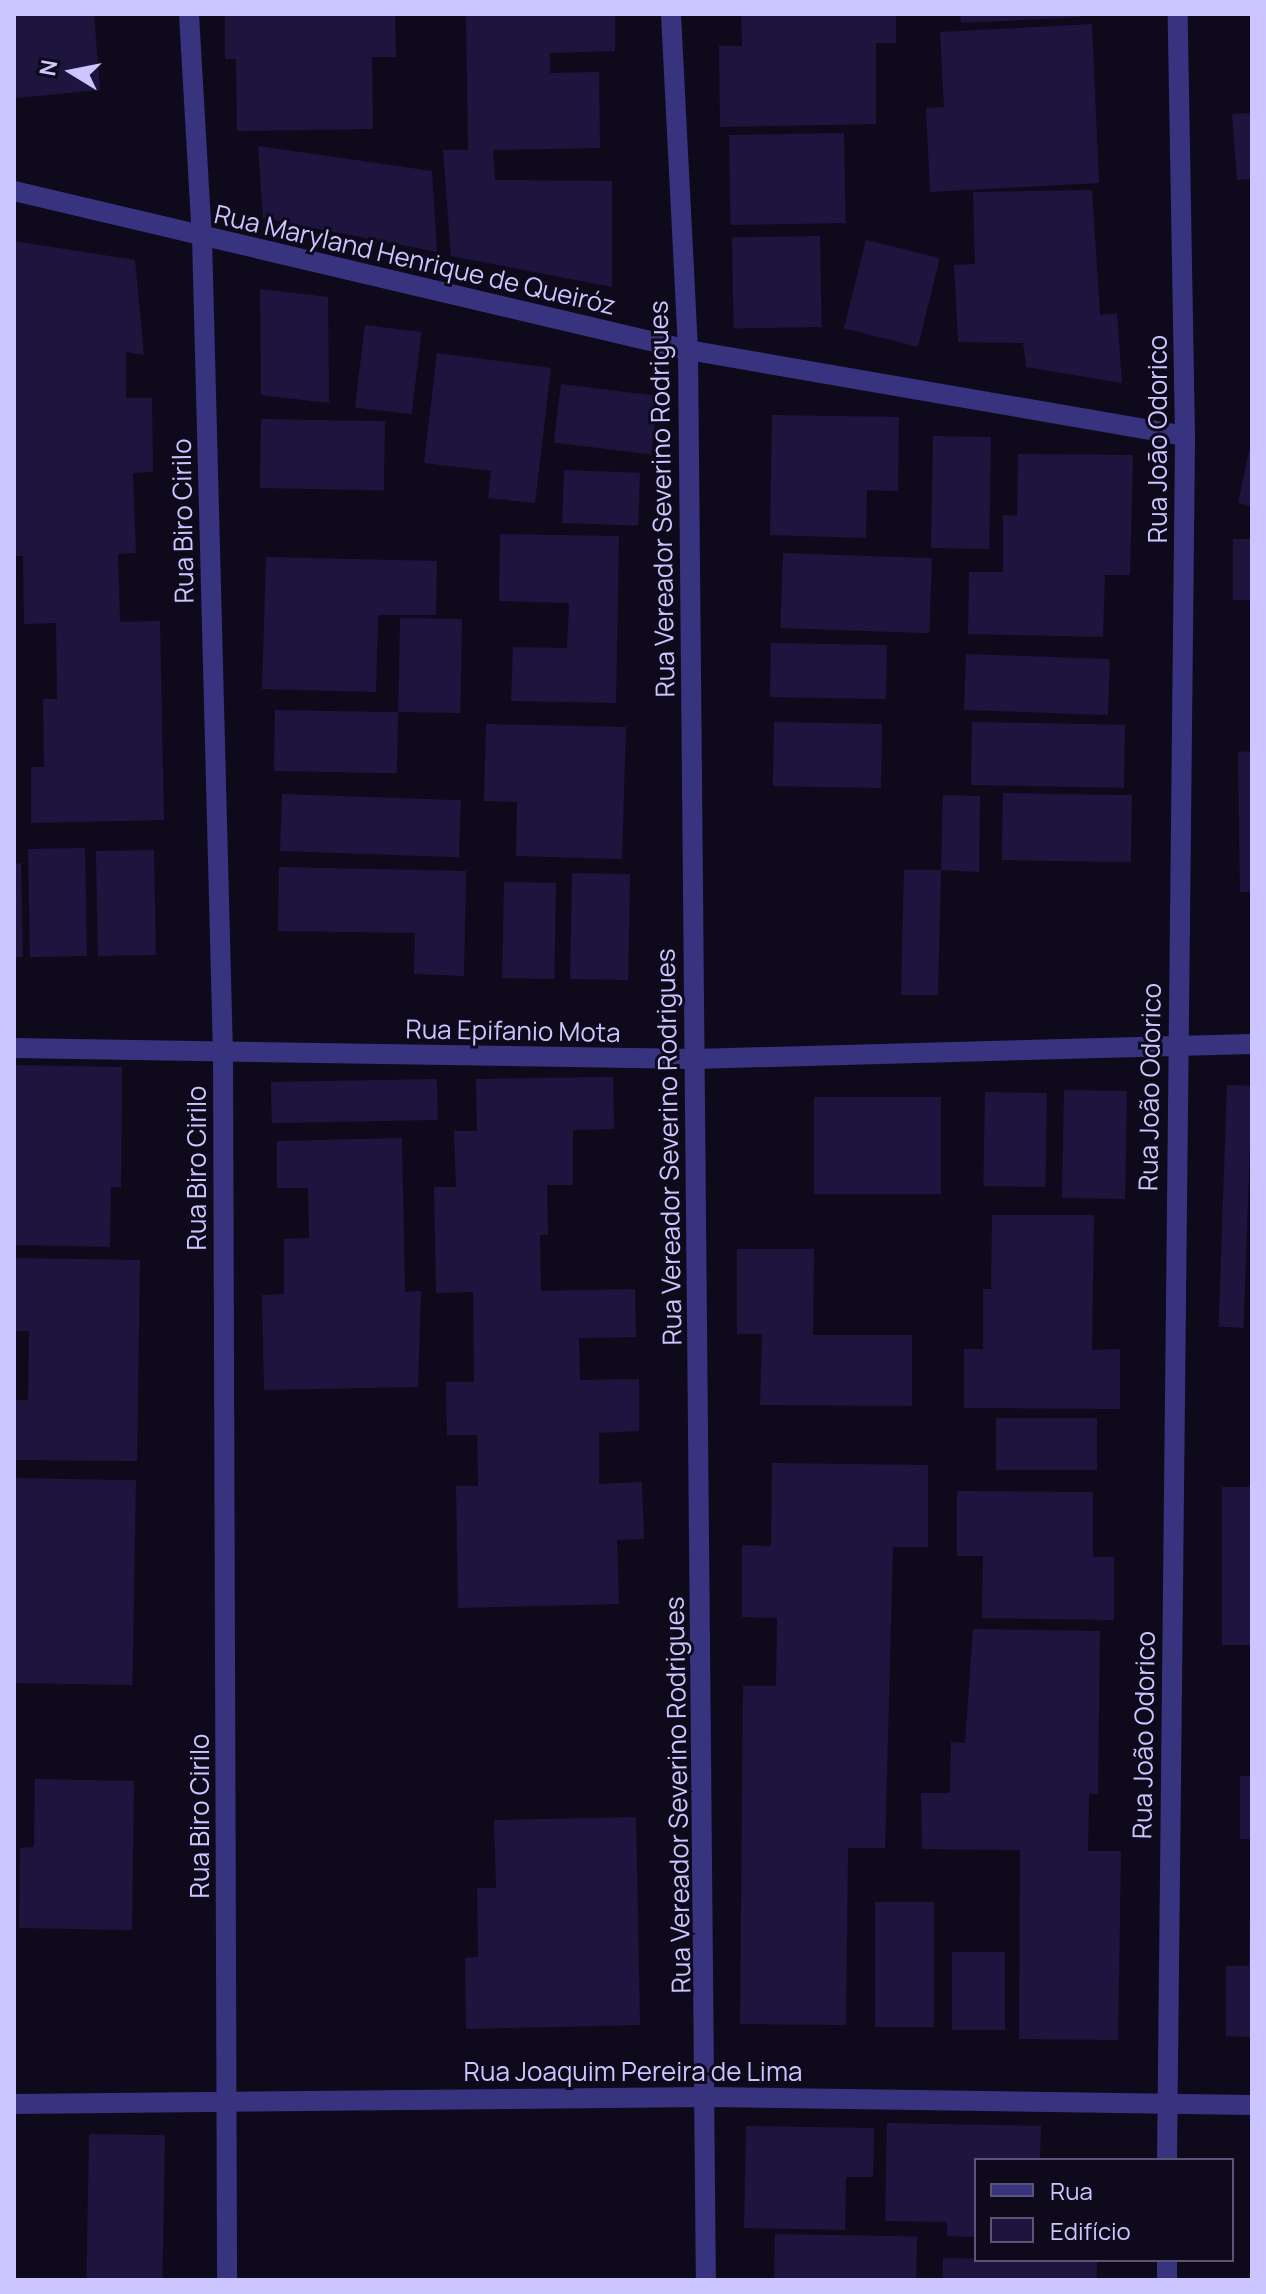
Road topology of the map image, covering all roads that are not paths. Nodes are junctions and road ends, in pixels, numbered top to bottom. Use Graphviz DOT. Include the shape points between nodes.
graph roads {
  1 [pos="189,14"];
  2 [pos="671,14"];
  3 [pos="1178,14"];
  4 [pos="14,191"];
  5 [pos="202,237"];
  6 [pos="688,350"];
  7 [pos="1185,436"];
  8 [pos="1252,1044"];
  9 [pos="1177,1045"];
  10 [pos="14,1048"];
  11 [pos="223,1053"];
  12 [pos="694,1059"];
  13 [pos="708,2097"];
  14 [pos="227,2099"];
  15 [pos="1167,2102"];
  16 [pos="14,2104"];
  17 [pos="1252,2105"];
  18 [pos="1167,2158"];
  19 [pos="227,2280"];
  20 [pos="706,2280"];
  1 -- 5 [label="street, Rua Biro Cirilo"];
  2 -- 6 [label="street, Rua Vereador Severino Rodrigues"];
  3 -- 7 [label="street, Rua João Odorico"];
  4 -- 5 [label="street, Rua Maryland Henrique de Queiróz"];
  5 -- 6 [label="street, Rua Maryland Henrique de Queiróz"];
  5 -- 11 [label="street, Rua Biro Cirilo"];
  6 -- 7 [label="street, Rua Maryland Henrique de Queiróz"];
  6 -- 12 [label="street, Rua Vereador Severino Rodrigues"];
  7 -- 9 [label="street, Rua João Odorico"];
  8 -- 9 [label="street, Rua Epifanio Mota"];
  9 -- 12 [label="street, Rua Epifanio Mota"];
  9 -- 15 [label="street, Rua João Odorico"];
  10 -- 11 [label="street, Rua Epifanio Mota"];
  11 -- 12 [label="street, Rua Epifanio Mota"];
  11 -- 14 [label="street, Rua Biro Cirilo"];
  12 -- 13 [label="street, Rua Vereador Severino Rodrigues"];
  13 -- 14 [label="street, Rua Joaquim Pereira de Lima"];
  13 -- 15 [label="street, Rua Joaquim Pereira de Lima"];
  13 -- 20 [label="street, Rua Vereador Severino Rodrigues"];
  14 -- 16 [label="street, Rua Joaquim Pereira de Lima"];
  14 -- 19 [label="street"];
  15 -- 17 [label="street, Rua Joaquim Pereira de Lima"];
  15 -- 18 [label="street, Rua João Odorico"];
}
